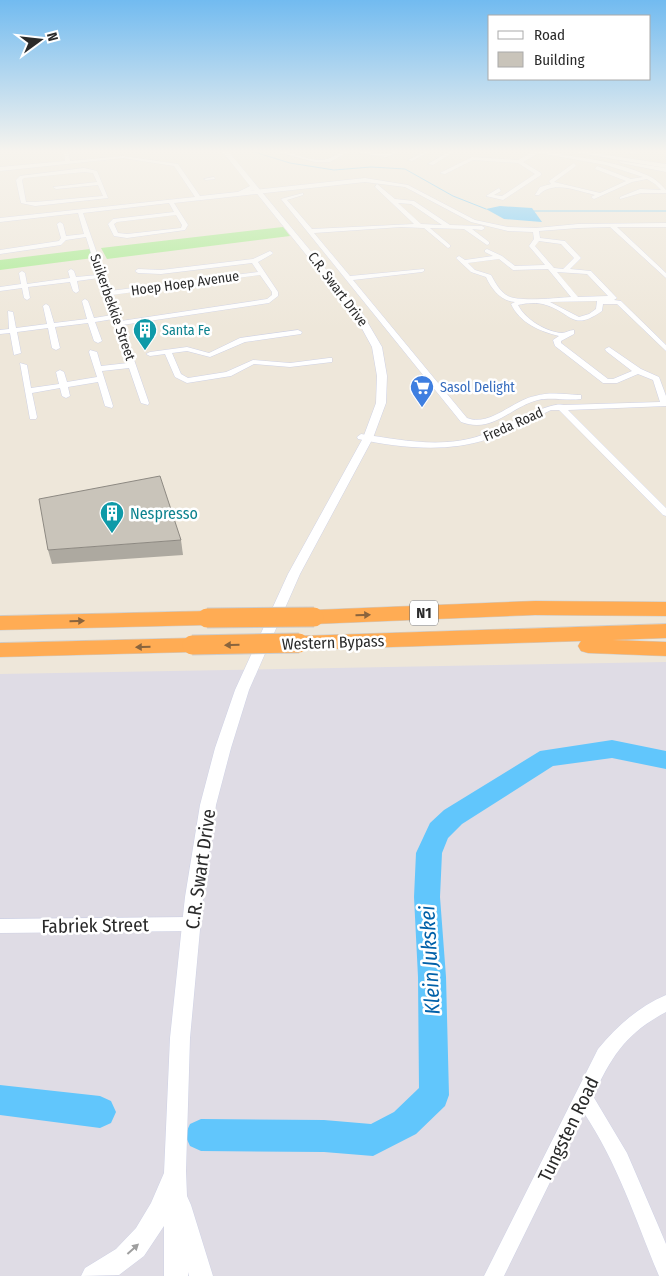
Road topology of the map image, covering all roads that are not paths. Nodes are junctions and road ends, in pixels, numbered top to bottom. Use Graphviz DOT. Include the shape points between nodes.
graph roads {
  1 [pos="91,211"];
  2 [pos="176,211"];
  3 [pos="275,211"];
  4 [pos="294,211"];
  5 [pos="405,211"];
  6 [pos="425,211"];
  7 [pos="455,211"];
  8 [pos="80,212"];
  9 [pos="178,213"];
  10 [pos="0,220"];
  11 [pos="60,224"];
  12 [pos="666,225"];
  13 [pos="448,226"];
  14 [pos="611,226"];
  15 [pos="424,227"];
  16 [pos="465,227"];
  17 [pos="496,230"];
  18 [pos="536,230"];
  19 [pos="311,231"];
  20 [pos="89,235"];
  21 [pos="64,238"];
  22 [pos="537,240"];
  23 [pos="448,246"];
  24 [pos="0,252"];
  25 [pos="270,253"];
  26 [pos="500,258"];
  27 [pos="254,261"];
  28 [pos="550,268"];
  29 [pos="566,269"];
  30 [pos="422,270"];
  31 [pos="71,271"];
  32 [pos="138,271"];
  33 [pos="262,272"];
  34 [pos="22,273"];
  35 [pos="103,276"];
  36 [pos="666,276"];
  37 [pos="350,278"];
  38 [pos="74,280"];
  39 [pos="25,286"];
  40 [pos="0,289"];
  41 [pos="76,291"];
  42 [pos="109,293"];
  43 [pos="27,298"];
  44 [pos="576,299"];
  45 [pos="85,300"];
  46 [pos="46,306"];
  47 [pos="10,312"];
  48 [pos="91,320"];
  49 [pos="117,320"];
  50 [pos="51,325"];
  51 [pos="13,330"];
  52 [pos="0,332"];
  53 [pos="298,332"];
  54 [pos="98,341"];
  55 [pos="56,348"];
  56 [pos="609,349"];
  57 [pos="666,349"];
  58 [pos="93,352"];
  59 [pos="168,352"];
  60 [pos="17,353"];
  61 [pos="150,354"];
  62 [pos="133,359"];
  63 [pos="329,360"];
  64 [pos="23,365"];
  65 [pos="99,369"];
  66 [pos="638,371"];
  67 [pos="60,372"];
  68 [pos="101,379"];
  69 [pos="664,383"];
  70 [pos="63,385"];
  71 [pos="28,391"];
  72 [pos="66,396"];
  73 [pos="578,397"];
  74 [pos="145,402"];
  75 [pos="665,404"];
  76 [pos="109,406"];
  77 [pos="560,406"];
  78 [pos="33,417"];
  79 [pos="364,438"];
  80 [pos="666,513"];
  81 [pos="666,607"];
  82 [pos="0,624"];
  83 [pos="666,631"];
  84 [pos="447,637"];
  85 [pos="666,649"];
  86 [pos="0,650"];
  87 [pos="191,924"];
  88 [pos="0,926"];
  89 [pos="666,1003"];
  90 [pos="584,1098"];
  91 [pos="175,1179"];
  92 [pos="666,1269"];
  93 [pos="93,1276"];
  94 [pos="176,1276"];
  95 [pos="201,1276"];
  96 [pos="494,1276"];
  1 -- 8 [label="street"];
  2 -- 9 [label="street"];
  3 -- 79 [label="street, C.R. Swart Drive" via="358,313 377,347 382,369 379,411"];
  4 -- 19 [label="street"];
  5 -- 15 [label="street"];
  6 -- 13 [label="street"];
  7 -- 18 [label="street" via="479,223"];
  8 -- 10 [label="street"];
  8 -- 20 [label="street, Suikerbekkie Street"];
  9 -- 9 [label="street" via="185,225 180,230 122,236 116,235 111,224 124,219"];
  11 -- 21 [label="street"];
  12 -- 14 [label="street"];
  13 -- 15 [label="street"];
  13 -- 16 [label="street"];
  14 -- 18 [label="street"];
  14 -- 36 [label="street"];
  15 -- 19 [label="street"];
  15 -- 23 [label="street"];
  16 -- 17 [label="street"];
  16 -- 26 [label="street"];
  18 -- 22 [label="street"];
  19 -- 37 [label="street"];
  20 -- 21 [label="street"];
  20 -- 35 [label="street, Suikerbekkie Street"];
  21 -- 24 [label="street" via="64,242 58,244"];
  22 -- 28 [label="street" via="532,246"];
  22 -- 29 [label="street" via="564,242 578,258"];
  25 -- 27 [label="street"];
  26 -- 28 [label="street" via="517,269"];
  26 -- 44 [label="street" via="462,260 473,271 490,276 493,285 509,300"];
  27 -- 32 [label="street" via="161,272"];
  27 -- 33 [label="street"];
  28 -- 29 [label="street"];
  28 -- 44 [label="street"];
  29 -- 44 [label="street" via="592,273 614,298"];
  30 -- 37 [label="street"];
  31 -- 38 [label="street"];
  33 -- 42 [label="street, Hoep Hoep Avenue"];
  33 -- 49 [label="street" via="275,292 269,301"];
  34 -- 39 [label="street"];
  35 -- 38 [label="street"];
  35 -- 42 [label="street, Suikerbekkie Street"];
  37 -- 73 [label="street" via="468,423 486,422 538,397"];
  38 -- 39 [label="street"];
  38 -- 41 [label="street"];
  39 -- 40 [label="street"];
  39 -- 43 [label="street"];
  42 -- 49 [label="street, Suikerbekkie Street"];
  45 -- 48 [label="street"];
  46 -- 50 [label="street"];
  47 -- 51 [label="street"];
  48 -- 49 [label="street"];
  48 -- 50 [label="street"];
  48 -- 54 [label="street"];
  49 -- 62 [label="street, Suikerbekkie Street"];
  50 -- 51 [label="street"];
  50 -- 55 [label="street"];
  51 -- 52 [label="street"];
  51 -- 60 [label="street"];
  53 -- 59 [label="street" via="243,340 210,355 187,349"];
  56 -- 66 [label="street"];
  57 -- 66 [label="street" via="619,302 599,302 600,310 581,320 547,303 514,304 532,323 545,330 567,334 557,340 558,344 603,381 614,381"];
  58 -- 65 [label="street"];
  59 -- 61 [label="street"];
  59 -- 63 [label="street" via="178,375 187,381 232,373 253,362 285,365"];
  62 -- 65 [label="street"];
  62 -- 74 [label="street, Suikerbekkie Street"];
  64 -- 71 [label="street"];
  65 -- 68 [label="street"];
  66 -- 69 [label="street"];
  67 -- 70 [label="street"];
  68 -- 70 [label="street"];
  68 -- 76 [label="street"];
  69 -- 75 [label="street"];
  70 -- 71 [label="street"];
  70 -- 72 [label="street"];
  71 -- 78 [label="street"];
  75 -- 77 [label="street, Freda Road"];
  77 -- 79 [label="street, Freda Road" via="537,412 465,443 433,446"];
  77 -- 80 [label="street"];
  79 -- 87 [label="street, C.R. Swart Drive" via="339,481 340,489 294,574 242,690 208,805"];
  82 -- 81 [label="highway, Western Bypass / N1, one-way, bridge"];
  83 -- 84 [label="highway, Western Bypass / N1"];
  84 -- 85 [label="highway"];
  84 -- 86 [label="highway, Western Bypass / N1, one-way, bridge"];
  87 -- 88 [label="street, Fabriek Street"];
  87 -- 91 [label="street, C.R. Swart Drive" via="180,1038"];
  89 -- 90 [label="street, Tungsten Road" via="641,1016 624,1030 604,1055"];
  90 -- 92 [label="street" via="602,1122 616,1151"];
  90 -- 96 [label="street, Tungsten Road"];
  93 -- 91 [label="street, one-way" via="115,1265 150,1232"];
  91 -- 94 [label="street, C.R. Swart Drive"];
  91 -- 95 [label="street"];
}
